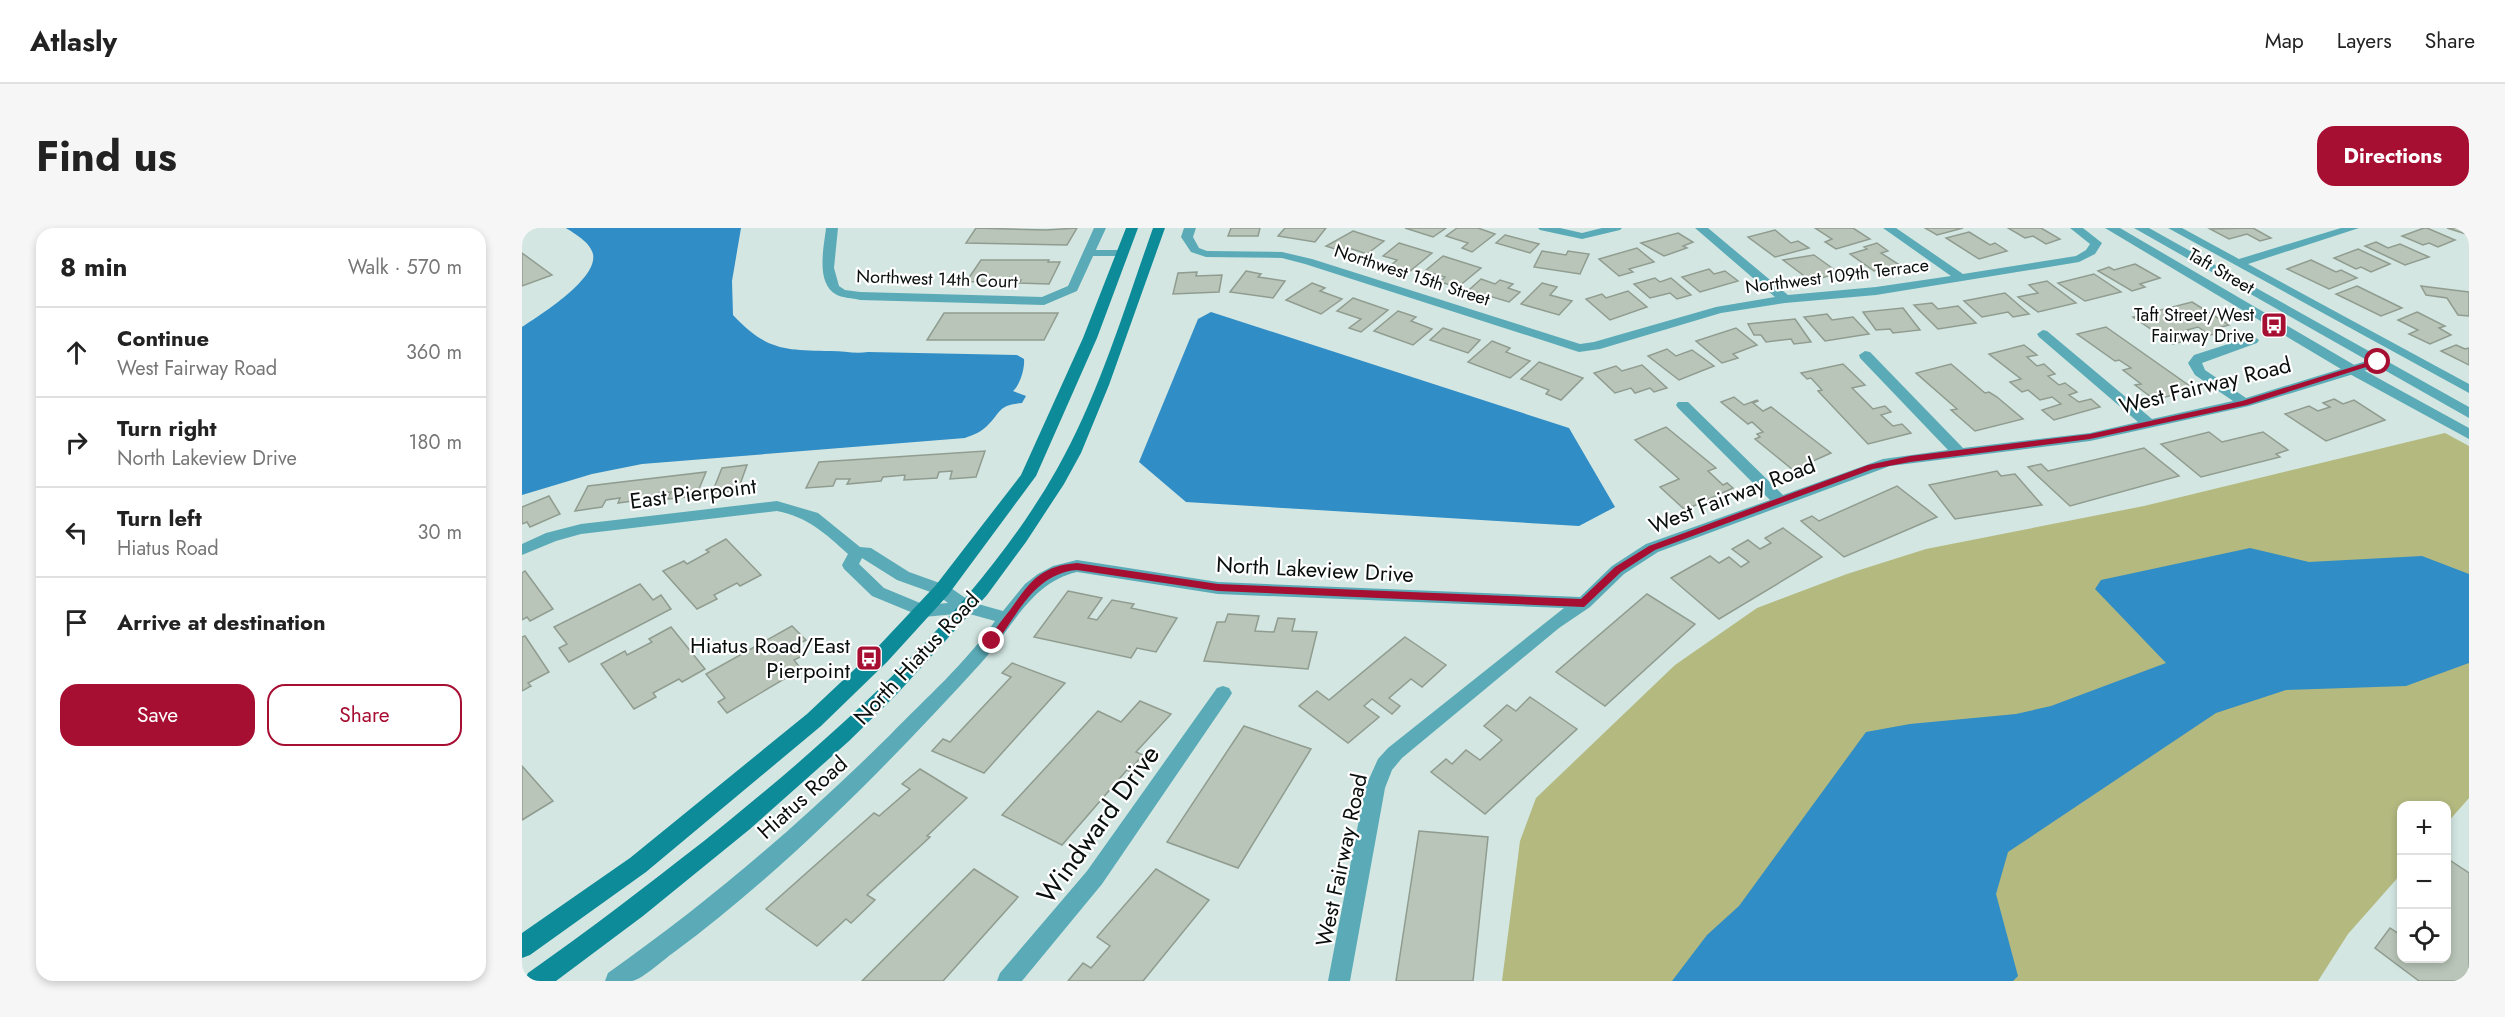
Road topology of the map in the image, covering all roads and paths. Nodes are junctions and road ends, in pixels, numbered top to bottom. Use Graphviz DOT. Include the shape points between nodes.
graph roads {
  1 [pos="832,228"];
  2 [pos="1100,228"];
  3 [pos="1132,228"];
  4 [pos="1159,228"];
  5 [pos="1190,228"];
  6 [pos="1544,228"];
  7 [pos="1616,228"];
  8 [pos="1701,228"];
  9 [pos="1889,228"];
  10 [pos="2076,228"];
  11 [pos="2111,228"];
  12 [pos="2140,228"];
  13 [pos="2174,228"];
  14 [pos="2353,228"];
  15 [pos="1089,253"];
  16 [pos="1122,253"];
  17 [pos="2238,263"];
  18 [pos="1962,278"];
  19 [pos="1785,299"];
  20 [pos="2043,334"];
  21 [pos="2253,340"];
  22 [pos="1579,348"];
  23 [pos="1865,355"];
  24 [pos="2378,362"];
  25 [pos="2351,369"];
  26 [pos="2469,389"];
  27 [pos="2244,403"];
  28 [pos="1683,405"];
  29 [pos="2469,412"];
  30 [pos="2149,424"];
  31 [pos="2469,434"];
  32 [pos="1959,453"];
  33 [pos="1780,501"];
  34 [pos="522,550"];
  35 [pos="857,553"];
  36 [pos="1047,574"];
  37 [pos="942,590"];
  38 [pos="1584,603"];
  39 [pos="966,607"];
  40 [pos="924,611"];
  41 [pos="1007,618"];
  42 [pos="1223,693"];
  43 [pos="522,947"];
  44 [pos="536,981"];
  45 [pos="616,981"];
  46 [pos="1008,981"];
  47 [pos="1339,981"];
  1 -- 15 [label="street, Northwest 14th Court" via="828,268 834,288 860,296 1044,301 1065,294 1077,282"];
  2 -- 15 [label="street"];
  3 -- 16 [label="main road, North Hiatus Road"];
  4 -- 39 [label="main road, North Hiatus Road" via="1100,391 1058,482 1010,554"];
  5 -- 22 [label="street, Northwest 15th Street" via="1187,237 1195,250 1206,254 1282,255 1308,261"];
  6 -- 7 [label="street" via="1582,236"];
  8 -- 19 [label="street"];
  9 -- 18 [label="street"];
  10 -- 18 [label="street, Northwest 109th Terrace" via="2096,243 2091,252 2079,259"];
  11 -- 25 [label="street, Taft Street"];
  12 -- 24 [label="street, Taft Street"];
  13 -- 17 [label="street, Taft Street"];
  14 -- 17 [label="street"];
  15 -- 16 [label="lane"];
  16 -- 37 [label="main road, North Hiatus Road" via="1090,338 1028,476"];
  17 -- 26 [label="street, Taft Street"];
  18 -- 19 [label="street, Northwest 109th Terrace"];
  19 -- 22 [label="street, Northwest 109th Terrace" via="1720,310"];
  20 -- 30 [label="street"];
  21 -- 27 [label="street" via="2199,357 2195,363 2200,372"];
  23 -- 32 [label="street"];
  24 -- 25 [label="street, West Fairway Road"];
  24 -- 29 [label="street, Taft Street"];
  25 -- 27 [label="street, West Fairway Road"];
  25 -- 31 [label="street, Taft Street"];
  27 -- 30 [label="street, West Fairway Road"];
  28 -- 33 [label="street"];
  30 -- 32 [label="street, West Fairway Road" via="2090,437"];
  32 -- 33 [label="street, West Fairway Road" via="1888,462"];
  33 -- 38 [label="street, West Fairway Road" via="1652,548 1618,570"];
  34 -- 35 [label="street, East Pierpoint" via="581,529 777,506 813,515"];
  35 -- 37 [label="street, East Pierpoint" via="865,552 903,576"];
  35 -- 40 [label="street" via="850,564 878,592"];
  36 -- 38 [label="street, North Lakeview Drive" via="1077,566 1218,588"];
  36 -- 41 [label="street, Hiatus Road" via="1035,582"];
  37 -- 39 [label="street, East Pierpoint"];
  37 -- 40 [label="main road, North Hiatus Road"];
  38 -- 47 [label="street, West Fairway Road" via="1516,654 1385,765 1376,788"];
  39 -- 40 [label="street"];
  39 -- 41 [label="street"];
  39 -- 44 [label="main road, North Hiatus Road" via="848,730 757,812 589,945"];
  40 -- 43 [label="main road, North Hiatus Road" via="814,720 714,804 638,865"];
  41 -- 45 [label="street, Hiatus Road" via="992,641 821,815 703,917"];
  42 -- 46 [label="street, Windward Drive" via="1127,835 1053,933"];
}
